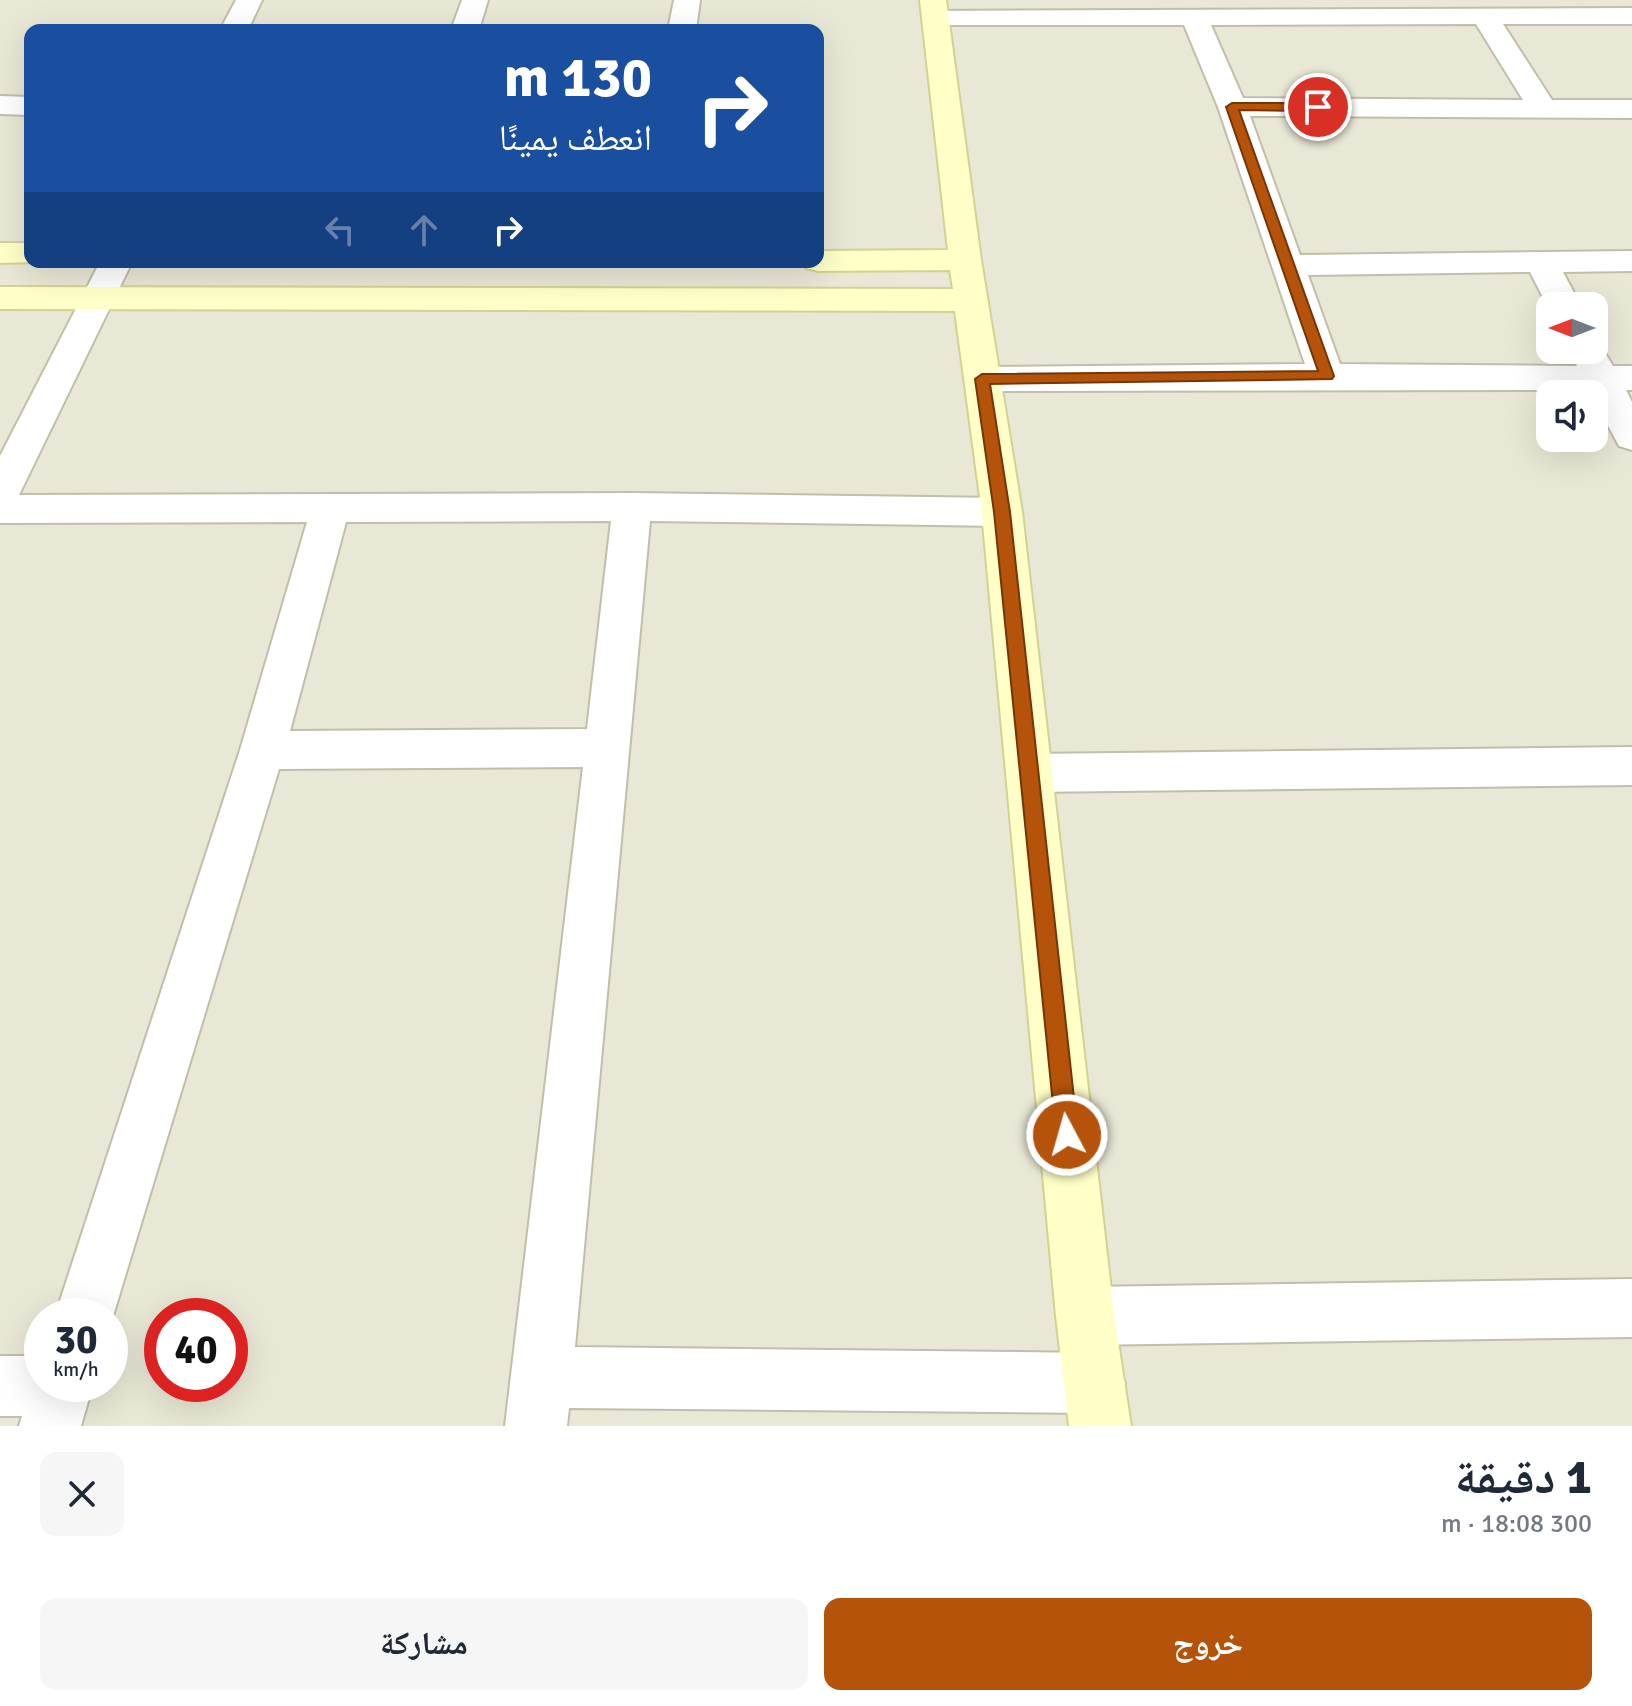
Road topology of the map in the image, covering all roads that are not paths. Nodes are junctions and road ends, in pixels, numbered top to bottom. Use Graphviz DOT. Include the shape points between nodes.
graph roads {
  1 [pos="249,0"];
  2 [pos="475,0"];
  3 [pos="687,0"];
  4 [pos="934,8"];
  5 [pos="1587,8"];
  6 [pos="1374,9"];
  7 [pos="1632,16"];
  8 [pos="1485,17"];
  9 [pos="1195,18"];
  10 [pos="237,24"];
  11 [pos="467,24"];
  12 [pos="683,24"];
  13 [pos="0,105"];
  14 [pos="24,106"];
  15 [pos="1232,107"];
  16 [pos="1543,108"];
  17 [pos="1632,109"];
  18 [pos="0,253"];
  19 [pos="24,253"];
  20 [pos="1632,261"];
  21 [pos="824,262"];
  22 [pos="1541,262"];
  23 [pos="1288,265"];
  24 [pos="113,268"];
  25 [pos="968,280"];
  26 [pos="1557,292"];
  27 [pos="99,296"];
  28 [pos="0,298"];
  29 [pos="1607,369"];
  30 [pos="1327,376"];
  31 [pos="982,379"];
  32 [pos="1632,437"];
  33 [pos="0,494"];
  34 [pos="632,507"];
  35 [pos="0,509"];
  36 [pos="330,509"];
  37 [pos="1002,512"];
  38 [pos="606,748"];
  39 [pos="262,750"];
  40 [pos="1632,766"];
  41 [pos="1030,773"];
  42 [pos="90,1298"];
  43 [pos="1632,1308"];
  44 [pos="1085,1316"];
  45 [pos="0,1386"];
  46 [pos="24,1391"];
  47 [pos="539,1402"];
  48 [pos="1097,1404"];
  1 -- 10 [label="street"];
  2 -- 11 [label="street"];
  3 -- 12 [label="street"];
  4 -- 9 [label="street"];
  4 -- 25 [label="street"];
  5 -- 7 [label="street"];
  5 -- 8 [label="street"];
  6 -- 8 [label="street"];
  6 -- 9 [label="street"];
  8 -- 16 [label="street"];
  9 -- 15 [label="street"];
  13 -- 14 [label="street"];
  15 -- 16 [label="street"];
  15 -- 23 [label="street"];
  16 -- 17 [label="street"];
  18 -- 19 [label="street"];
  20 -- 22 [label="street"];
  21 -- 25 [label="street"];
  22 -- 23 [label="street"];
  22 -- 26 [label="street"];
  23 -- 30 [label="street"];
  24 -- 27 [label="street"];
  25 -- 27 [label="street" via="643,301"];
  25 -- 31 [label="street"];
  27 -- 28 [label="street"];
  27 -- 33 [label="street"];
  29 -- 30 [label="street"];
  29 -- 32 [label="street"];
  30 -- 31 [label="street"];
  31 -- 37 [label="street"];
  34 -- 36 [label="street"];
  34 -- 37 [label="street"];
  34 -- 38 [label="street"];
  35 -- 36 [label="street"];
  36 -- 39 [label="street"];
  37 -- 41 [label="street"];
  38 -- 39 [label="street"];
  38 -- 47 [label="street" via="584,1009"];
  39 -- 42 [label="street"];
  40 -- 41 [label="street"];
  41 -- 44 [label="street"];
  43 -- 44 [label="street"];
  44 -- 48 [label="street"];
  45 -- 46 [label="street"];
  47 -- 48 [label="street"];
}
